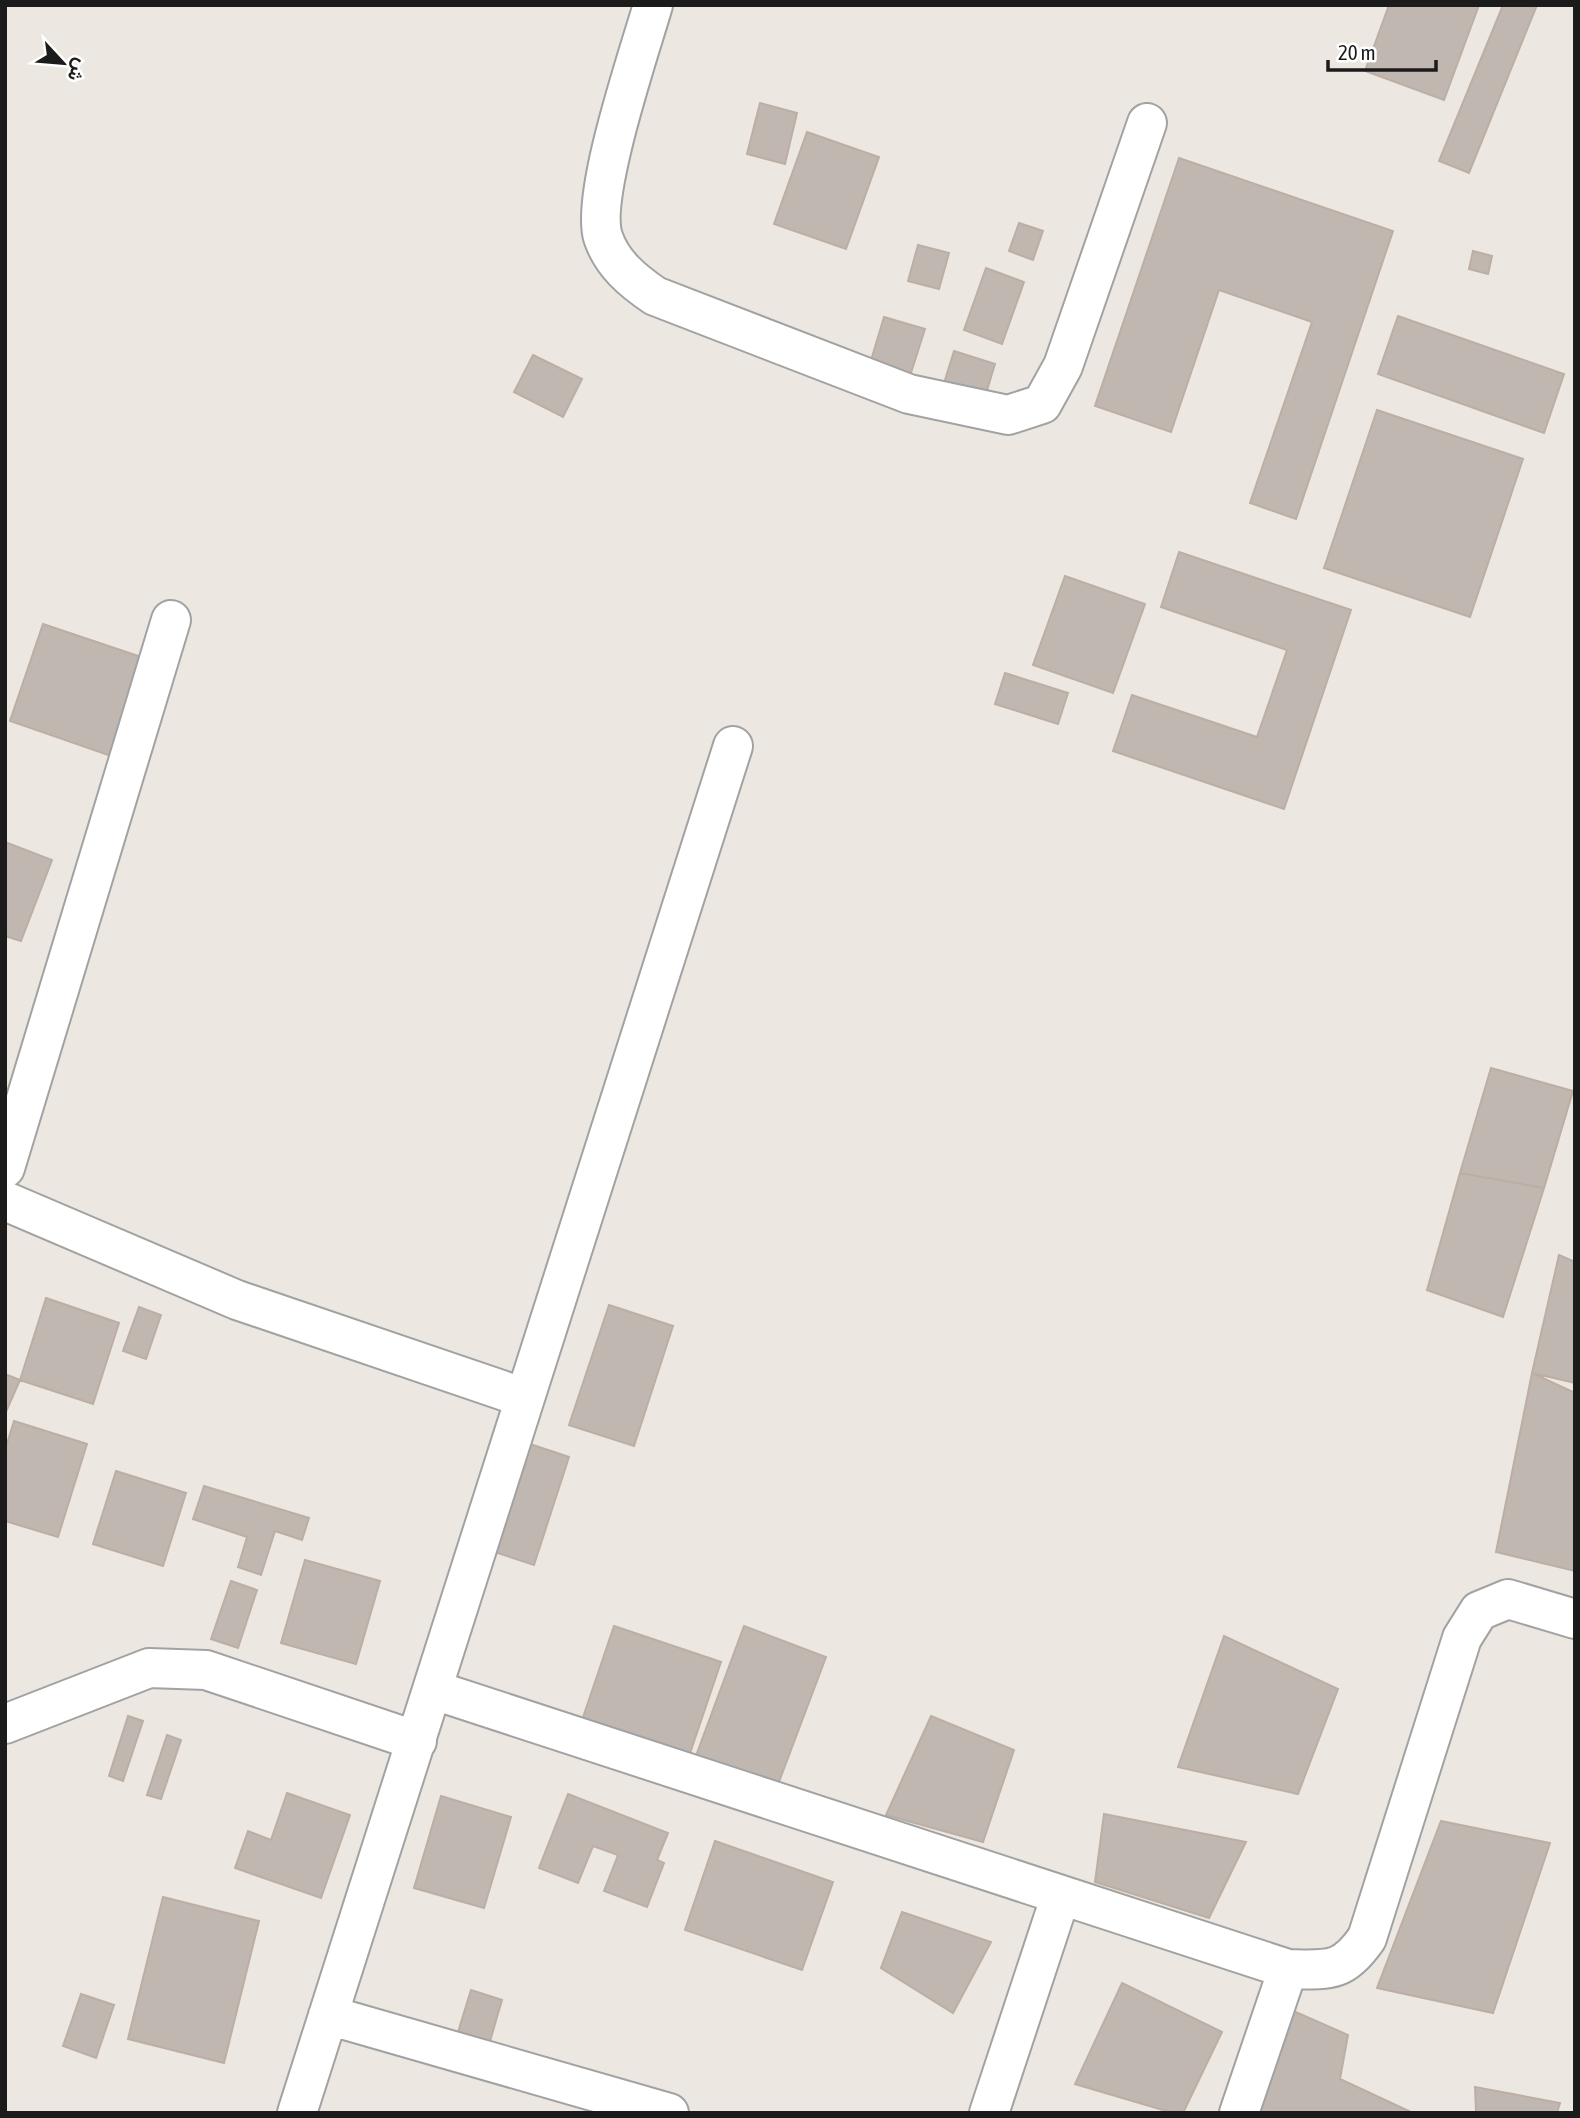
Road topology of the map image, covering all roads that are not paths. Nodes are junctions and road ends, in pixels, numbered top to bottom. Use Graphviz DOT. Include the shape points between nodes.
graph roads {
  1 [pos="653,5"];
  2 [pos="1147,123"];
  3 [pos="171,620"];
  4 [pos="733,746"];
  5 [pos="5,1168"];
  6 [pos="5,1201"];
  7 [pos="525,1398"];
  8 [pos="1575,1619"];
  9 [pos="433,1690"];
  10 [pos="5,1724"];
  11 [pos="416,1741"];
  12 [pos="1061,1895"];
  13 [pos="1288,1969"];
  14 [pos="328,2015"];
  15 [pos="573,2100"];
  16 [pos="296,2113"];
  17 [pos="669,2113"];
  18 [pos="989,2113"];
  19 [pos="1239,2113"];
  1 -- 2 [label="street" via="603,183 603,236 625,275 655,296 909,394 1007,415 1042,404 1063,366"];
  3 -- 5 [label="street"];
  4 -- 7 [label="street"];
  6 -- 7 [label="street" via="237,1300"];
  7 -- 9 [label="street"];
  8 -- 13 [label="street" via="1508,1599 1479,1611 1462,1638 1367,1938 1352,1959 1329,1970"];
  9 -- 11 [label="street"];
  9 -- 12 [label="street"];
  10 -- 11 [label="street" via="149,1668 206,1671"];
  11 -- 14 [label="street"];
  12 -- 13 [label="street"];
  12 -- 18 [label="street"];
  13 -- 19 [label="street"];
  14 -- 15 [label="street"];
  14 -- 16 [label="street"];
  15 -- 17 [label="street"];
}
